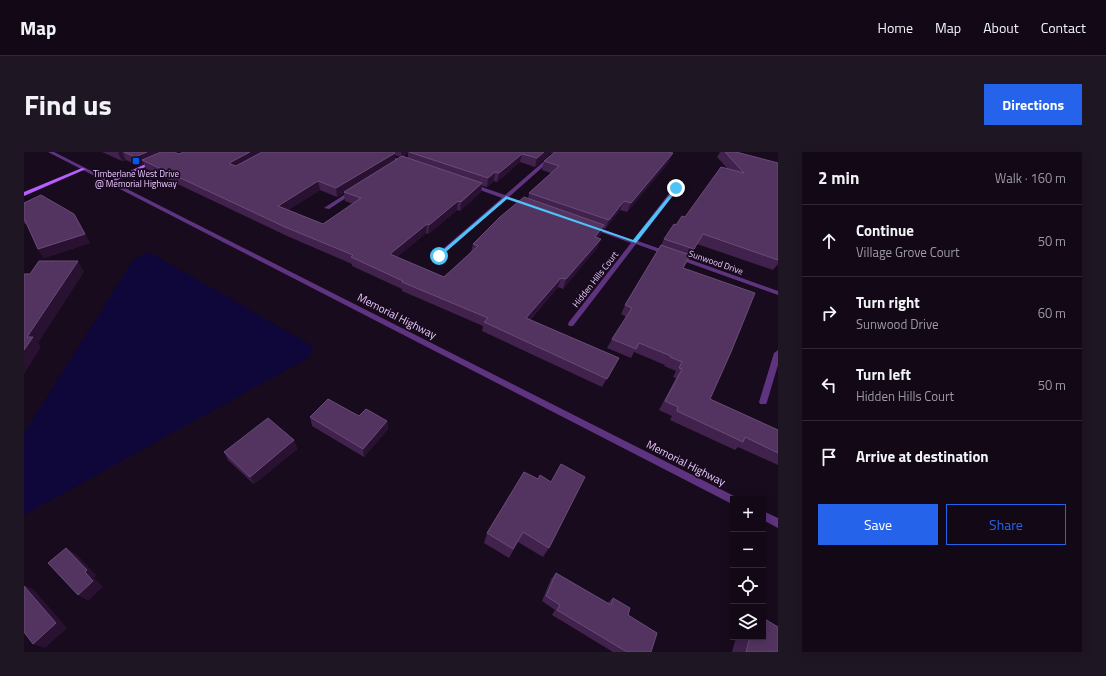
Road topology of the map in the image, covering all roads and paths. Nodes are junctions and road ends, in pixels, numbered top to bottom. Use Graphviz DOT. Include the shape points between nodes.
graph roads {
  1 [pos="50,152"];
  2 [pos="376,152"];
  3 [pos="554,155"];
  4 [pos="404,159"];
  5 [pos="158,161"];
  6 [pos="396,165"];
  7 [pos="417,166"];
  8 [pos="84,169"];
  9 [pos="109,182"];
  10 [pos="461,182"];
  11 [pos="358,188"];
  12 [pos="676,188"];
  13 [pos="24,194"];
  14 [pos="506,197"];
  15 [pos="534,207"];
  16 [pos="327,208"];
  17 [pos="584,225"];
  18 [pos="634,242"];
  19 [pos="439,256"];
  20 [pos="778,293"];
  21 [pos="571,324"];
  22 [pos="778,353"];
  23 [pos="763,402"];
  24 [pos="730,498"];
  25 [pos="766,517"];
  26 [pos="778,523"];
  1 -- 8 [label="street, Memorial Highway"];
  2 -- 4 [label="street"];
  3 -- 14 [label="street"];
  4 -- 6 [label="street"];
  4 -- 7 [label="street"];
  5 -- 9 [label="street"];
  8 -- 9 [label="street, Memorial Highway"];
  8 -- 13 [label="street"];
  9 -- 24 [label="street, Memorial Highway"];
  10 -- 14 [label="street"];
  11 -- 16 [label="street"];
  12 -- 18 [label="street, Hidden Hills Court"];
  14 -- 15 [label="street"];
  14 -- 19 [label="street"];
  17 -- 18 [label="street, Sunwood Drive"];
  18 -- 20 [label="street, Sunwood Drive"];
  18 -- 21 [label="street, Hidden Hills Court"];
  22 -- 23 [label="street"];
  25 -- 26 [label="street"];
}
